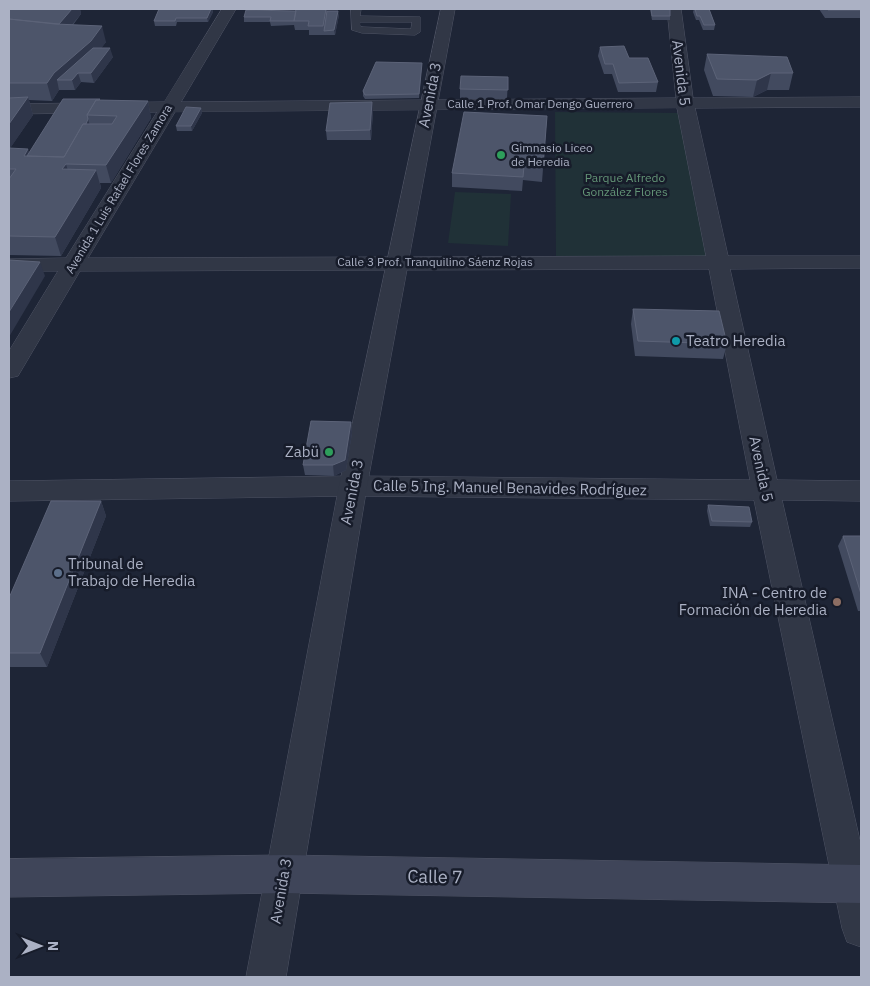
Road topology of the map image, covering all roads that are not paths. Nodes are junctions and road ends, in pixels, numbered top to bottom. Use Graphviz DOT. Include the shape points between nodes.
graph roads {
  1 [pos="229,9"];
  2 [pos="448,9"];
  3 [pos="674,9"];
  4 [pos="356,14"];
  5 [pos="861,102"];
  6 [pos="685,103"];
  7 [pos="428,104"];
  8 [pos="169,107"];
  9 [pos="9,109"];
  10 [pos="398,262"];
  11 [pos="719,262"];
  12 [pos="861,262"];
  13 [pos="9,265"];
  14 [pos="73,265"];
  15 [pos="9,370"];
  16 [pos="353,486"];
  17 [pos="9,491"];
  18 [pos="766,491"];
  19 [pos="861,491"];
  20 [pos="284,874"];
  21 [pos="9,878"];
  22 [pos="856,884"];
  23 [pos="861,928"];
  24 [pos="266,977"];
  1 -- 8 [label="street, Avenida 1 Luis Rafael Flores Zamora"];
  2 -- 7 [label="street, Avenida 3"];
  3 -- 6 [label="street, Avenida 5"];
  4 -- 4 [label="lane" via="355,28 358,29 415,32 417,19"];
  5 -- 6 [label="street, Calle 1 Prof. Omar Dengo Guerrero"];
  6 -- 7 [label="street, Calle 1 Prof. Omar Dengo Guerrero"];
  6 -- 11 [label="street, Avenida 5"];
  7 -- 8 [label="street, Calle 1 Prof. Omar Dengo Guerrero"];
  7 -- 10 [label="street, Avenida 3"];
  8 -- 9 [label="street, Calle 1 Prof. Omar Dengo Guerrero"];
  8 -- 14 [label="street, Avenida 1 Luis Rafael Flores Zamora"];
  10 -- 11 [label="street, Calle 3 Prof. Tranquilino Sáenz Rojas"];
  10 -- 14 [label="street, Calle 3 Prof. Tranquilino Sáenz Rojas"];
  10 -- 16 [label="street, Avenida 3"];
  11 -- 12 [label="street, Calle 3 Prof. Tranquilino Sáenz Rojas"];
  11 -- 18 [label="street, Avenida 5"];
  13 -- 14 [label="street, Calle 3 Prof. Tranquilino Sáenz Rojas"];
  14 -- 15 [label="street, Avenida 1 Luis Rafael Flores Zamora"];
  16 -- 17 [label="street, Calle 5 Ing. Manuel Benavides Rodríguez"];
  16 -- 18 [label="street, Calle 5 Ing. Manuel Benavides Rodríguez"];
  16 -- 20 [label="street, Avenida 3"];
  18 -- 19 [label="street, Calle 5 Ing. Manuel Benavides Rodríguez"];
  18 -- 22 [label="street, Avenida 5"];
  20 -- 21 [label="main road, Calle 7"];
  20 -- 22 [label="main road, Calle 7"];
  20 -- 24 [label="street, Avenida 3"];
  22 -- 23 [label="street, Avenida 5"];
}
